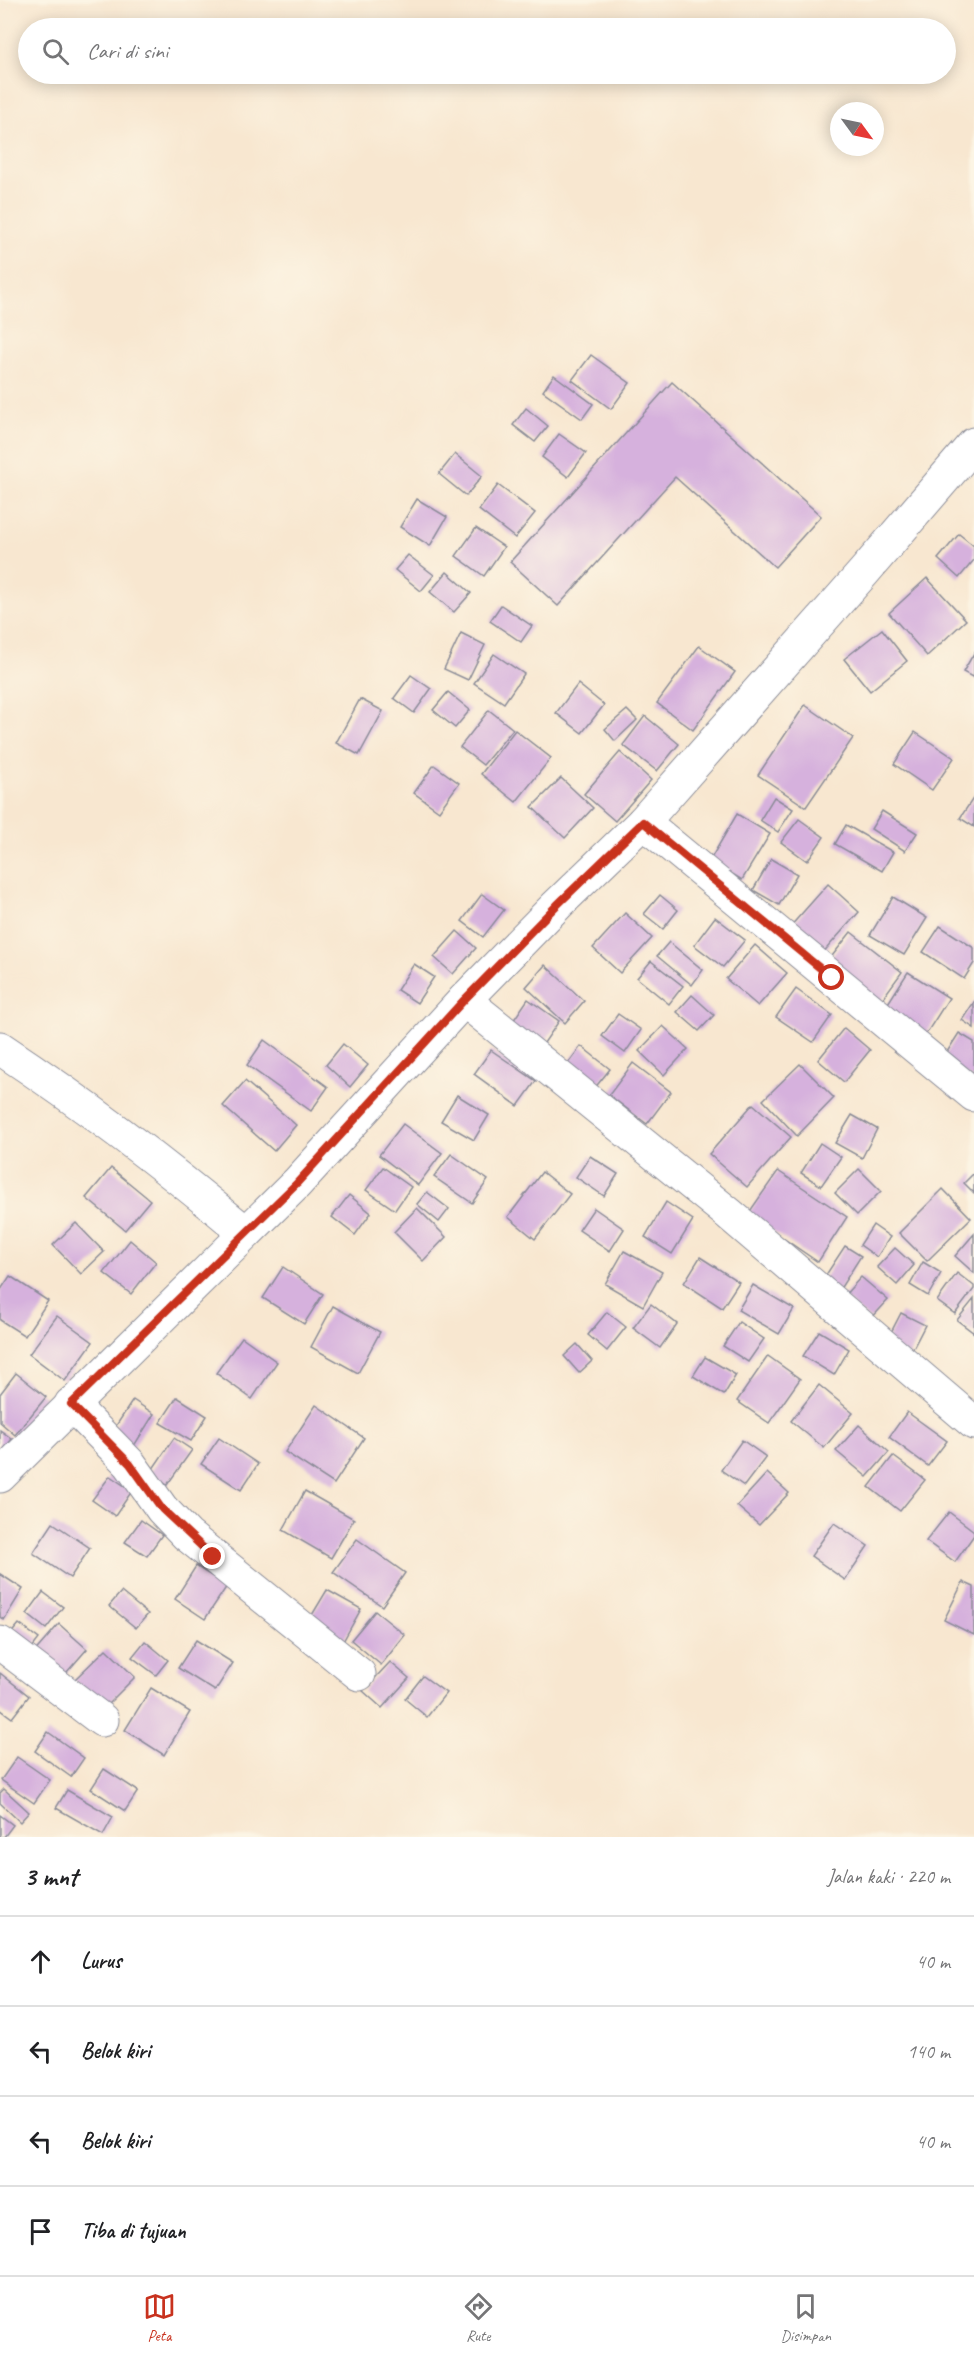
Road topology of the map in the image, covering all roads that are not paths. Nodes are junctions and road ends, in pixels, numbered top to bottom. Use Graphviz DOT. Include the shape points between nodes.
graph roads {
  1 [pos="974,444"];
  2 [pos="643,822"];
  3 [pos="464,1000"];
  4 [pos="0,1048"];
  5 [pos="974,1095"];
  6 [pos="246,1233"];
  7 [pos="71,1404"];
  8 [pos="974,1423"];
  9 [pos="0,1476"];
  10 [pos="0,1643"];
  11 [pos="359,1674"];
  12 [pos="102,1720"];
  1 -- 2 [label="street"];
  2 -- 3 [label="street"];
  2 -- 5 [label="street"];
  3 -- 6 [label="street" via="334,1144"];
  3 -- 8 [label="street" via="728,1213"];
  4 -- 6 [label="street" via="159,1161"];
  6 -- 7 [label="street"];
  7 -- 9 [label="street"];
  7 -- 11 [label="street" via="130,1464 162,1509 187,1535"];
  10 -- 12 [label="street"];
}
